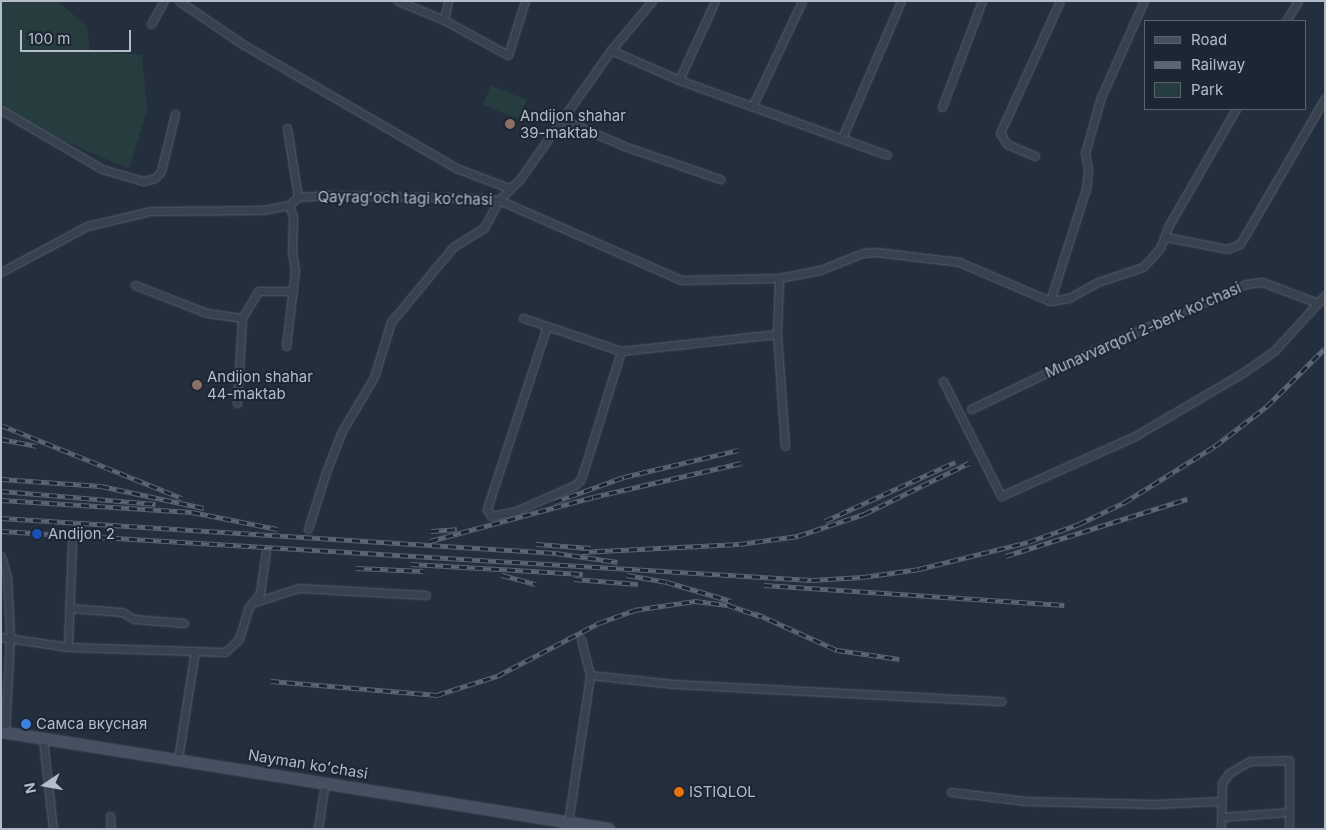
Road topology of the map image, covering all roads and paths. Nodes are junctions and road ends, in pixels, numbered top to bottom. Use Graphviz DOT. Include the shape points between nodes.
graph roads {
  1 [pos="164,1"];
  2 [pos="179,1"];
  3 [pos="398,1"];
  4 [pos="448,1"];
  5 [pos="526,1"];
  6 [pos="652,1"];
  7 [pos="715,1"];
  8 [pos="802,1"];
  9 [pos="901,1"];
  10 [pos="982,1"];
  11 [pos="1060,1"];
  12 [pos="1144,1"];
  13 [pos="1298,1"];
  14 [pos="444,20"];
  15 [pos="1287,20"];
  16 [pos="151,24"];
  17 [pos="611,50"];
  18 [pos="679,80"];
  19 [pos="1325,98"];
  20 [pos="752,107"];
  21 [pos="942,107"];
  22 [pos="1,110"];
  23 [pos="1235,110"];
  24 [pos="175,114"];
  25 [pos="562,119"];
  26 [pos="288,128"];
  27 [pos="842,138"];
  28 [pos="888,155"];
  29 [pos="1035,156"];
  30 [pos="720,179"];
  31 [pos="509,188"];
  32 [pos="298,197"];
  33 [pos="499,200"];
  34 [pos="289,205"];
  35 [pos="1166,237"];
  36 [pos="1,272"];
  37 [pos="779,278"];
  38 [pos="135,285"];
  39 [pos="293,291"];
  40 [pos="1325,295"];
  41 [pos="1050,301"];
  42 [pos="1318,303"];
  43 [pos="242,318"];
  44 [pos="523,318"];
  45 [pos="547,326"];
  46 [pos="777,334"];
  47 [pos="286,346"];
  48 [pos="621,351"];
  49 [pos="943,381"];
  50 [pos="237,403"];
  51 [pos="971,408"];
  52 [pos="785,446"];
  53 [pos="308,529"];
  54 [pos="72,542"];
  55 [pos="266,551"];
  56 [pos="1,556"];
  57 [pos="426,595"];
  58 [pos="254,602"];
  59 [pos="68,608"];
  60 [pos="184,623"];
  61 [pos="10,636"];
  62 [pos="1,637"];
  63 [pos="581,639"];
  64 [pos="68,647"];
  65 [pos="195,651"];
  66 [pos="590,675"];
  67 [pos="1002,701"];
  68 [pos="3,733"];
  69 [pos="43,739"];
  70 [pos="178,759"];
  71 [pos="326,782"];
  72 [pos="951,792"];
  73 [pos="1220,801"];
  74 [pos="1289,812"];
  75 [pos="110,816"];
  76 [pos="1221,817"];
  77 [pos="568,823"];
  78 [pos="53,829"];
  79 [pos="111,829"];
  80 [pos="318,829"];
  81 [pos="609,829"];
  82 [pos="1221,829"];
  83 [pos="1289,829"];
  1 -- 16 [label="street"];
  2 -- 31 [label="street, Qayragʻoch tagi koʻchasi" via="244,45 456,168"];
  3 -- 14 [label="street"];
  4 -- 14 [label="street"];
  5 -- 14 [label="street" via="508,55"];
  6 -- 17 [label="street"];
  7 -- 18 [label="street"];
  8 -- 20 [label="street"];
  9 -- 27 [label="street"];
  10 -- 21 [label="street"];
  11 -- 29 [label="street" via="1000,133 1006,144"];
  12 -- 41 [label="street" via="1101,97 1085,153 1088,170 1086,189"];
  13 -- 15 [label="street"];
  17 -- 18 [label="street"];
  17 -- 25 [label="street"];
  18 -- 20 [label="street"];
  19 -- 35 [label="street" via="1240,244 1227,249"];
  20 -- 27 [label="street"];
  22 -- 24 [label="street" via="102,169 143,180 155,178 161,170"];
  23 -- 35 [label="street" via="1169,225"];
  25 -- 30 [label="street" via="624,146"];
  25 -- 31 [label="street" via="520,179"];
  26 -- 32 [label="street"];
  27 -- 28 [label="street"];
  31 -- 33 [label="street"];
  32 -- 33 [label="street, Qayragʻoch tagi koʻchasi" via="326,194"];
  32 -- 34 [label="street, Qayragʻoch tagi koʻchasi"];
  33 -- 37 [label="street, Qayragʻoch tagi koʻchasi" via="682,280"];
  33 -- 53 [label="street" via="484,228 453,248 391,322 374,377 342,432"];
  34 -- 36 [label="street" via="262,210 151,211 87,226"];
  34 -- 39 [label="street" via="293,217"];
  35 -- 41 [label="street" via="1144,267 1098,282 1068,298"];
  37 -- 41 [label="street, Qayragʻoch tagi koʻchasi" via="820,270 863,253 876,252 958,262"];
  37 -- 46 [label="street"];
  38 -- 43 [label="street" via="200,311"];
  39 -- 43 [label="street" via="258,291"];
  39 -- 47 [label="street"];
  40 -- 42 [label="street"];
  42 -- 49 [label="street" via="1275,350 1244,372 1135,436 1001,496"];
  42 -- 51 [label="street, Munavvarqori 2-berk koʻchasi" via="1262,282 1246,284"];
  43 -- 50 [label="street"];
  44 -- 45 [label="street"];
  45 -- 48 [label="street"];
  45 -- 48 [label="street" via="487,509 491,516 516,511 575,485 580,479"];
  46 -- 48 [label="street"];
  46 -- 52 [label="street"];
  54 -- 59 [label="street"];
  55 -- 58 [label="street" via="263,585"];
  56 -- 61 [label="street" via="7,577"];
  57 -- 58 [label="street" via="299,588"];
  58 -- 65 [label="street" via="249,607 239,639 225,652"];
  59 -- 60 [label="street" via="122,612 134,619"];
  59 -- 64 [label="street"];
  61 -- 62 [label="street"];
  61 -- 64 [label="street"];
  61 -- 68 [label="street"];
  63 -- 66 [label="street"];
  64 -- 65 [label="street"];
  65 -- 70 [label="street"];
  66 -- 67 [label="street" via="674,684"];
  66 -- 77 [label="street"];
  68 -- 69 [label="main road, Nayman koʻchasi"];
  69 -- 70 [label="main road, Nayman koʻchasi"];
  69 -- 78 [label="street"];
  70 -- 71 [label="main road, Nayman koʻchasi"];
  71 -- 77 [label="main road, Nayman koʻchasi"];
  71 -- 80 [label="street"];
  72 -- 73 [label="street" via="1025,801 1155,804"];
  73 -- 74 [label="street" via="1222,783 1230,773 1250,762 1289,760"];
  73 -- 76 [label="street"];
  74 -- 76 [label="street"];
  74 -- 83 [label="street"];
  75 -- 79 [label="street"];
  76 -- 82 [label="street"];
  77 -- 81 [label="main road, Nayman koʻchasi"];
}
